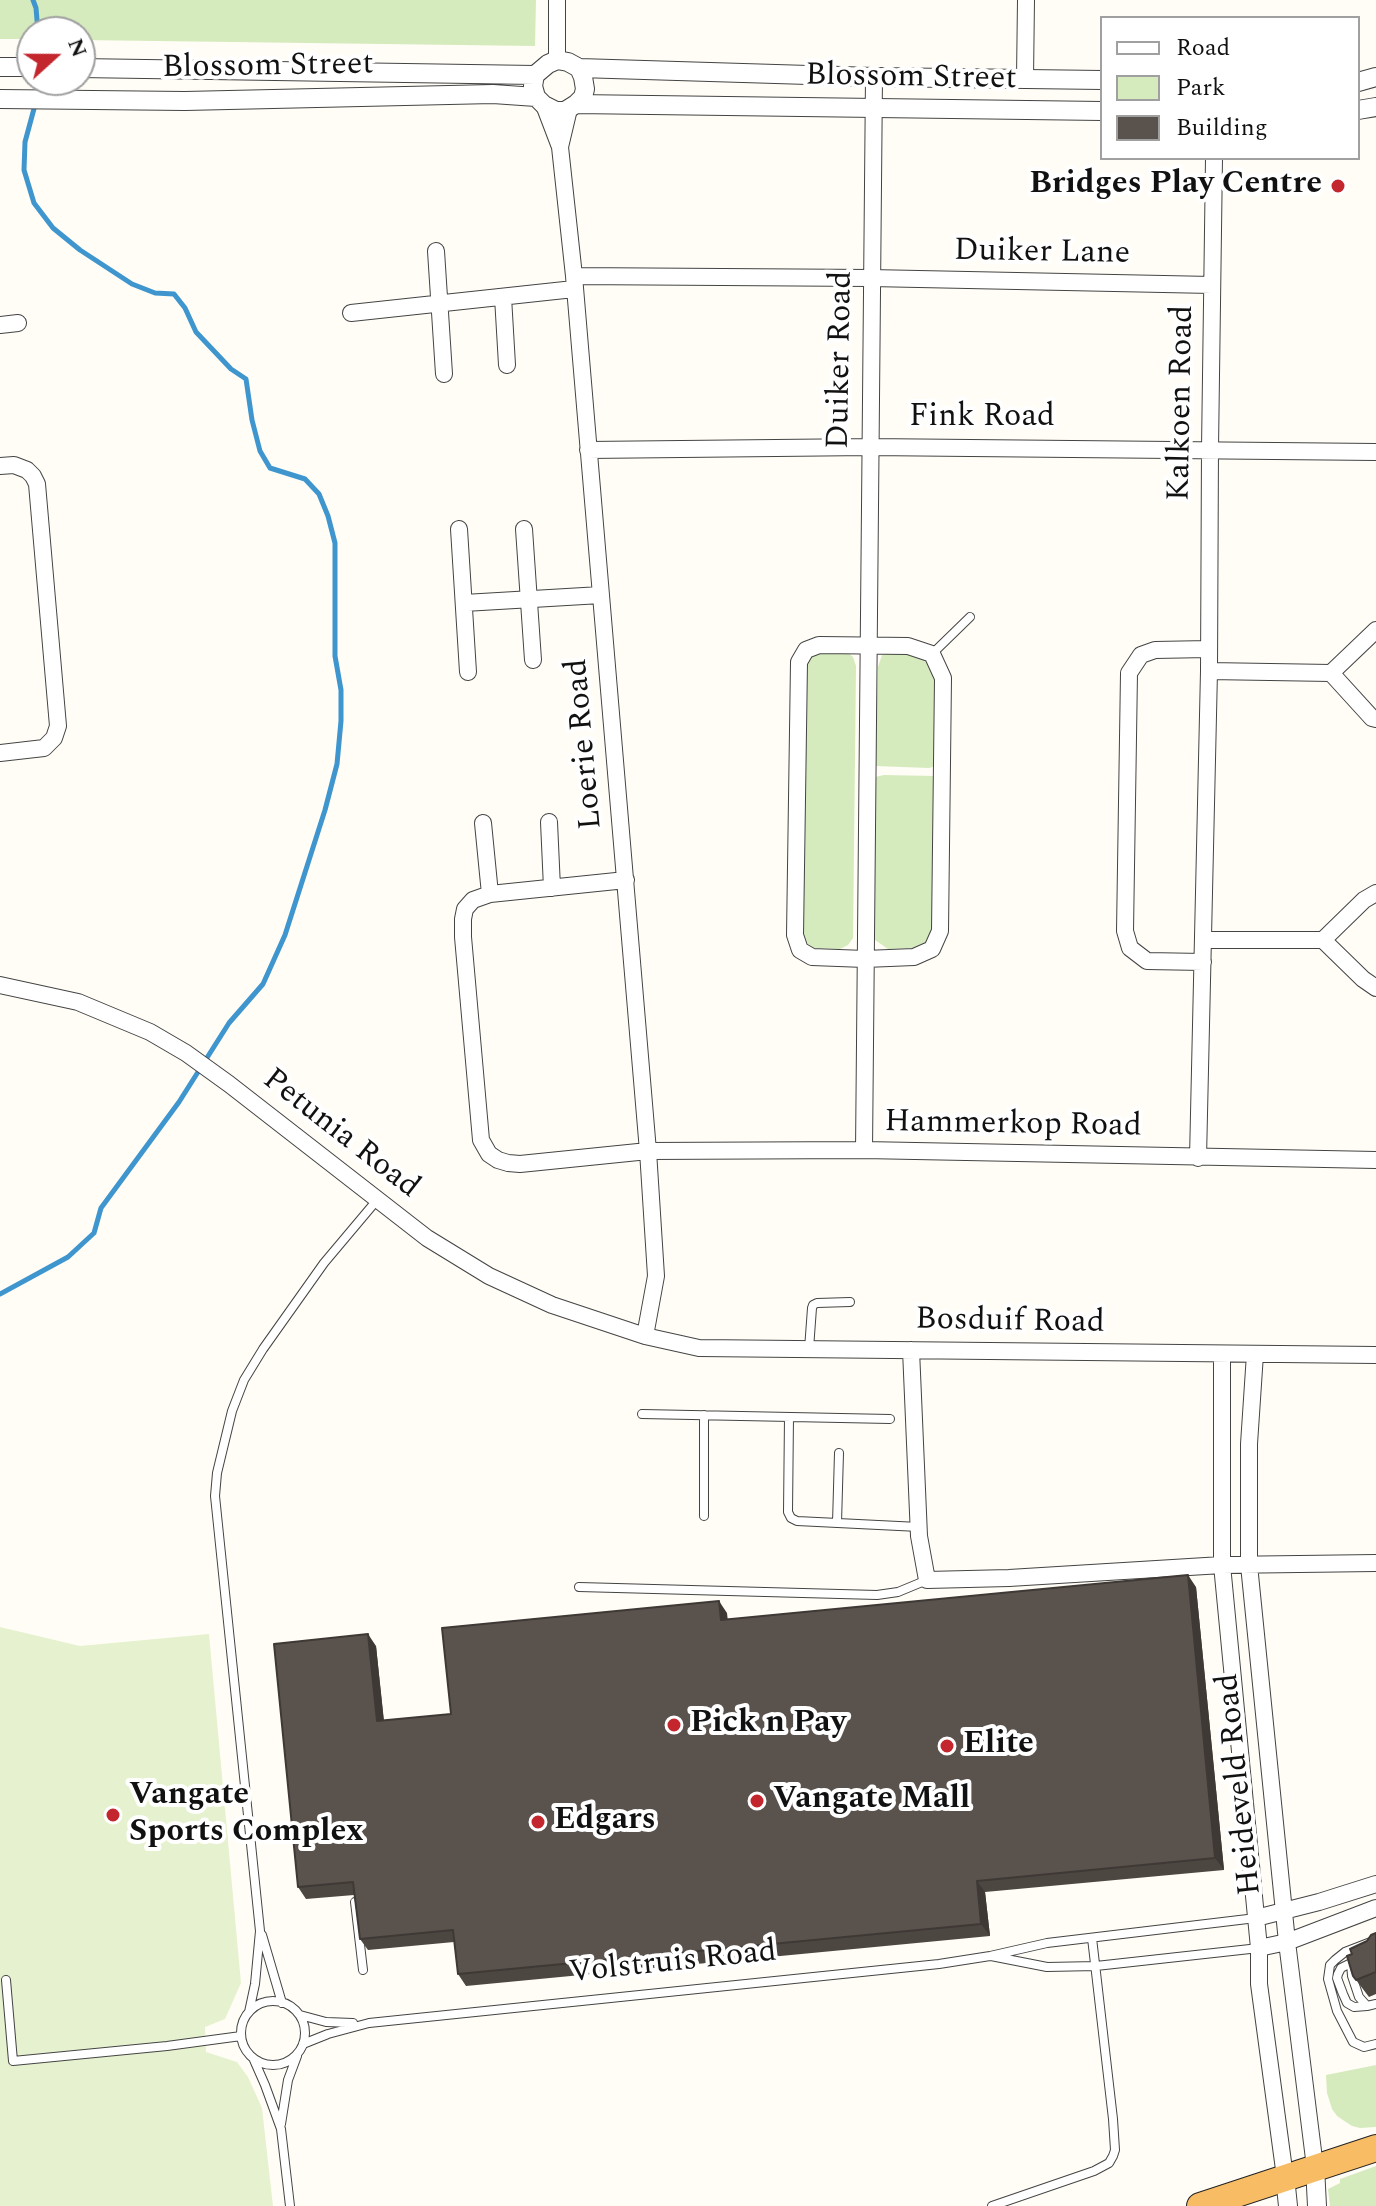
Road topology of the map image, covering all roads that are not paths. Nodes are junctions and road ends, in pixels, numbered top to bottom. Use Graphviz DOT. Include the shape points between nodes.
graph roads {
  1 [pos="557,0"];
  2 [pos="1026,0"];
  3 [pos="557,60"];
  4 [pos="96,68"];
  5 [pos="579,68"];
  6 [pos="185,69"];
  7 [pos="535,75"];
  8 [pos="874,77"];
  9 [pos="1025,78"];
  10 [pos="1100,80"];
  11 [pos="4,99"];
  12 [pos="185,101"];
  13 [pos="540,101"];
  14 [pos="573,107"];
  15 [pos="874,108"];
  16 [pos="1100,111"];
  17 [pos="560,147"];
  18 [pos="1214,160"];
  19 [pos="436,251"];
  20 [pos="870,278"];
  21 [pos="574,283"];
  22 [pos="1212,285"];
  23 [pos="503,297"];
  24 [pos="440,304"];
  25 [pos="351,313"];
  26 [pos="18,323"];
  27 [pos="0,325"];
  28 [pos="507,365"];
  29 [pos="444,374"];
  30 [pos="869,447"];
  31 [pos="1210,448"];
  32 [pos="588,450"];
  33 [pos="1376,452"];
  34 [pos="0,466"];
  35 [pos="459,529"];
  36 [pos="524,529"];
  37 [pos="601,595"];
  38 [pos="529,599"];
  39 [pos="464,603"];
  40 [pos="970,617"];
  41 [pos="1376,630"];
  42 [pos="869,645"];
  43 [pos="1208,649"];
  44 [pos="932,654"];
  45 [pos="533,660"];
  46 [pos="1209,671"];
  47 [pos="468,672"];
  48 [pos="1331,673"];
  49 [pos="1376,719"];
  50 [pos="0,753"];
  51 [pos="549,822"];
  52 [pos="483,823"];
  53 [pos="626,880"];
  54 [pos="552,888"];
  55 [pos="1376,893"];
  56 [pos="490,894"];
  57 [pos="1204,940"];
  58 [pos="1323,940"];
  59 [pos="865,959"];
  60 [pos="1203,962"];
  61 [pos="0,985"];
  62 [pos="1376,988"];
  63 [pos="864,1150"];
  64 [pos="648,1151"];
  65 [pos="1198,1158"];
  66 [pos="1376,1160"];
  67 [pos="377,1200"];
  68 [pos="850,1302"];
  69 [pos="645,1336"];
  70 [pos="809,1349"];
  71 [pos="911,1350"];
  72 [pos="1222,1354"];
  73 [pos="1255,1354"];
  74 [pos="1376,1355"];
  75 [pos="642,1414"];
  76 [pos="704,1415"];
  77 [pos="789,1417"];
  78 [pos="890,1419"];
  79 [pos="839,1453"];
  80 [pos="704,1516"];
  81 [pos="837,1523"];
  82 [pos="919,1527"];
  83 [pos="1376,1563"];
  84 [pos="1222,1565"];
  85 [pos="1249,1565"];
  86 [pos="927,1580"];
  87 [pos="579,1587"];
  88 [pos="1376,1884"];
  89 [pos="355,1902"];
  90 [pos="1376,1908"];
  91 [pos="1285,1911"];
  92 [pos="1256,1918"];
  93 [pos="260,1931"];
  94 [pos="1092,1938"];
  95 [pos="1376,1940"];
  96 [pos="1287,1942"];
  97 [pos="1259,1948"];
  98 [pos="990,1956"];
  99 [pos="1096,1966"];
  100 [pos="363,1970"];
  101 [pos="6,1980"];
  102 [pos="282,2003"];
  103 [pos="1372,2005"];
  104 [pos="249,2012"];
  105 [pos="300,2015"];
  106 [pos="361,2024"];
  107 [pos="241,2036"];
  108 [pos="303,2044"];
  109 [pos="1376,2044"];
  110 [pos="298,2054"];
  111 [pos="253,2058"];
  112 [pos="281,2129"];
  113 [pos="1376,2148"];
  114 [pos="1315,2167"];
  115 [pos="1285,2177"];
  116 [pos="290,2206"];
  117 [pos="992,2206"];
  118 [pos="1200,2206"];
  119 [pos="1288,2206"];
  120 [pos="1317,2206"];
  1 -- 3 [label="street"];
  2 -- 9 [label="street"];
  3 -- 5 [label="street"];
  3 -- 7 [label="street"];
  4 -- 6 [label="street, Blossom Street"];
  5 -- 8 [label="street, Blossom Street"];
  5 -- 14 [label="street" via="585,89"];
  6 -- 7 [label="street, Blossom Street"];
  6 -- 12 [label="street"];
  7 -- 13 [label="street" via="533,86"];
  8 -- 9 [label="street, Blossom Street"];
  8 -- 15 [label="street, Duiker Road"];
  9 -- 10 [label="street, Blossom Street"];
  11 -- 12 [label="street, Blossom Street"];
  12 -- 13 [label="street, Blossom Street" via="493,94"];
  13 -- 14 [label="street" via="556,111"];
  13 -- 17 [label="street, Loerie Road"];
  14 -- 15 [label="street, Blossom Street"];
  14 -- 17 [label="street, Loerie Road"];
  15 -- 16 [label="street, Blossom Street"];
  15 -- 20 [label="street, Duiker Road"];
  17 -- 21 [label="street, Loerie Road"];
  18 -- 22 [label="street, Kalkoen Road"];
  19 -- 24 [label="street"];
  20 -- 21 [label="street, Duiker Lane"];
  20 -- 22 [label="street, Duiker Lane"];
  20 -- 30 [label="street, Duiker Road"];
  21 -- 23 [label="street, Duiker Lane"];
  21 -- 32 [label="street, Loerie Road"];
  22 -- 31 [label="street, Kalkoen Road"];
  23 -- 24 [label="street, Duiker Lane"];
  23 -- 28 [label="street"];
  24 -- 25 [label="street, Duiker Lane"];
  24 -- 29 [label="street"];
  26 -- 27 [label="street"];
  30 -- 31 [label="street, Fink Road"];
  30 -- 32 [label="street, Fink Road"];
  30 -- 42 [label="street, Duiker Road"];
  31 -- 33 [label="street, Fink Road"];
  31 -- 43 [label="street, Kalkoen Road"];
  32 -- 37 [label="street, Loerie Road"];
  34 -- 50 [label="street" via="27,470 37,484 58,726 44,748"];
  35 -- 39 [label="street"];
  36 -- 38 [label="street"];
  37 -- 38 [label="street"];
  37 -- 53 [label="street, Loerie Road"];
  38 -- 39 [label="street"];
  38 -- 45 [label="street"];
  39 -- 47 [label="street"];
  40 -- 44 [label="lane"];
  41 -- 48 [label="street"];
  42 -- 44 [label="street" via="908,646"];
  42 -- 59 [label="street, Duiker Road"];
  42 -- 59 [label="street" via="819,645 806,650 799,662 797,769 795,935 800,950 812,957"];
  43 -- 46 [label="street, Kalkoen Road"];
  43 -- 60 [label="street" via="1155,650 1141,655 1129,673 1125,901 1130,948 1147,961"];
  44 -- 59 [label="street" via="943,678 940,931 932,949 914,957"];
  46 -- 48 [label="street"];
  46 -- 57 [label="street, Kalkoen Road"];
  48 -- 49 [label="street"];
  51 -- 54 [label="street"];
  52 -- 56 [label="street"];
  53 -- 54 [label="street"];
  53 -- 64 [label="street, Loerie Road"];
  54 -- 56 [label="street"];
  55 -- 58 [label="street"];
  56 -- 64 [label="street, Hammerkop Road" via="473,900 463,919 481,1140 489,1154 520,1164"];
  57 -- 58 [label="street"];
  57 -- 60 [label="street, Kalkoen Road"];
  58 -- 62 [label="street"];
  59 -- 63 [label="street, Duiker Road"];
  60 -- 65 [label="street, Kalkoen Road"];
  61 -- 67 [label="street, Petunia Road" via="78,1002 150,1032 229,1084"];
  63 -- 64 [label="street, Hammerkop Road"];
  63 -- 65 [label="street, Hammerkop Road"];
  64 -- 69 [label="street, Loerie Road" via="656,1276"];
  65 -- 66 [label="street, Hammerkop Road"];
  67 -- 69 [label="street, Petunia Road" via="489,1276 552,1305"];
  67 -- 93 [label="lane" via="324,1263 244,1380 217,1473 215,1496"];
  68 -- 70 [label="lane" via="813,1305"];
  69 -- 70 [label="street, Bosduif Road" via="699,1348"];
  70 -- 71 [label="street, Bosduif Road"];
  71 -- 72 [label="street, Bosduif Road"];
  71 -- 82 [label="street"];
  72 -- 73 [label="street, Bosduif Road"];
  72 -- 84 [label="street, Heideveld Road"];
  73 -- 74 [label="street, Bosduif Road"];
  73 -- 85 [label="street, Heideveld Road"];
  75 -- 76 [label="lane"];
  76 -- 77 [label="lane"];
  76 -- 80 [label="lane"];
  77 -- 78 [label="lane"];
  77 -- 81 [label="lane" via="788,1512 797,1521"];
  79 -- 81 [label="lane"];
  81 -- 82 [label="lane"];
  82 -- 86 [label="street"];
  83 -- 85 [label="street"];
  84 -- 85 [label="street"];
  84 -- 86 [label="street"];
  84 -- 92 [label="street, Heideveld Road"];
  85 -- 91 [label="street, Heideveld Road"];
  86 -- 87 [label="lane" via="877,1595"];
  88 -- 91 [label="street, Volstruis Road"];
  89 -- 100 [label="lane"];
  90 -- 96 [label="street, Volstruis Road"];
  91 -- 92 [label="street, Volstruis Road"];
  91 -- 96 [label="street, Heideveld Road"];
  92 -- 94 [label="lane, Volstruis Road"];
  92 -- 97 [label="street, Heideveld Road"];
  93 -- 102 [label="lane"];
  93 -- 104 [label="lane"];
  94 -- 98 [label="lane, Volstruis Road"];
  94 -- 99 [label="lane"];
  95 -- 109 [label="lane" via="1335,1960 1328,1979 1348,2035 1364,2047"];
  96 -- 97 [label="street, Volstruis Road"];
  96 -- 114 [label="street, Heideveld Road"];
  97 -- 99 [label="lane, Volstruis Road"];
  97 -- 115 [label="street, Heideveld Road" via="1259,1984"];
  98 -- 99 [label="lane, Volstruis Road" via="1047,1967"];
  98 -- 106 [label="lane, Volstruis Road"];
  99 -- 117 [label="lane" via="1113,2156 1103,2167"];
  101 -- 107 [label="lane" via="13,2061"];
  102 -- 104 [label="lane" via="270,2001"];
  102 -- 105 [label="lane"];
  103 -- 103 [label="lane" via="1347,2003 1341,1968 1355,1962 1356,1991"];
  104 -- 107 [label="lane"];
  105 -- 106 [label="lane, Volstruis Road"];
  105 -- 108 [label="lane"];
  106 -- 108 [label="lane, Volstruis Road"];
  107 -- 111 [label="lane"];
  108 -- 110 [label="lane"];
  110 -- 111 [label="lane" via="281,2065"];
  110 -- 112 [label="lane" via="288,2080"];
  111 -- 112 [label="lane"];
  112 -- 116 [label="lane"];
  113 -- 114 [label="highway"];
  114 -- 115 [label="highway"];
  114 -- 120 [label="street, Heideveld Road"];
  115 -- 118 [label="highway"];
  115 -- 119 [label="street, Heideveld Road"];
}
